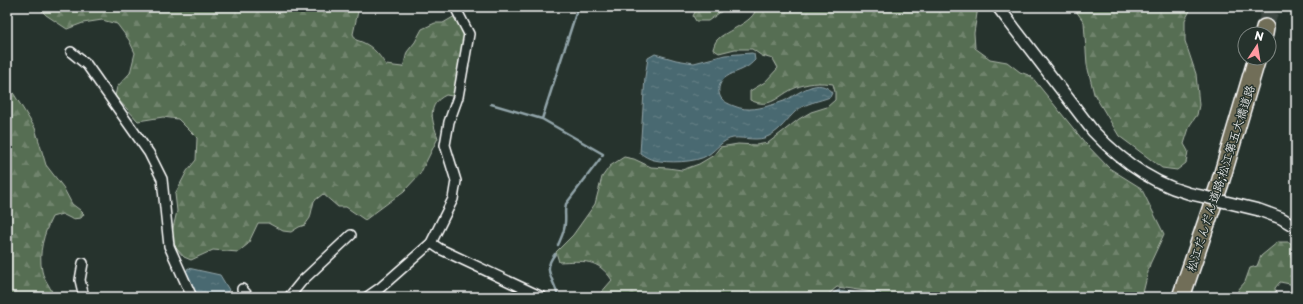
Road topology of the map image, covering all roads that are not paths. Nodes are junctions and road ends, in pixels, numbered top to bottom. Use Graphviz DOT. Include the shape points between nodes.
graph roads {
  1 [pos="455,7"];
  2 [pos="998,7"];
  3 [pos="71,52"];
  4 [pos="1255,66"];
  5 [pos="1296,227"];
  6 [pos="351,235"];
  7 [pos="431,243"];
  8 [pos="83,263"];
  9 [pos="242,289"];
  10 [pos="84,297"];
  11 [pos="192,297"];
  12 [pos="249,297"];
  13 [pos="289,297"];
  14 [pos="366,297"];
  15 [pos="542,297"];
  16 [pos="1181,297"];
  1 -- 7 [label="street" via="469,34 458,97 445,139 456,182 453,199"];
  2 -- 5 [label="street, bridge" via="1093,131 1109,148 1138,171 1188,194 1259,210"];
  3 -- 11 [label="street" via="87,65 149,153 162,179 169,246"];
  4 -- 16 [label="highway, 松江だんだん道路;松江第五大橋道路" via="1220,183"];
  6 -- 13 [label="street" via="302,281"];
  7 -- 14 [label="street" via="380,288"];
  7 -- 15 [label="street"];
  8 -- 10 [label="street" via="80,280"];
  9 -- 12 [label="street"];
}
